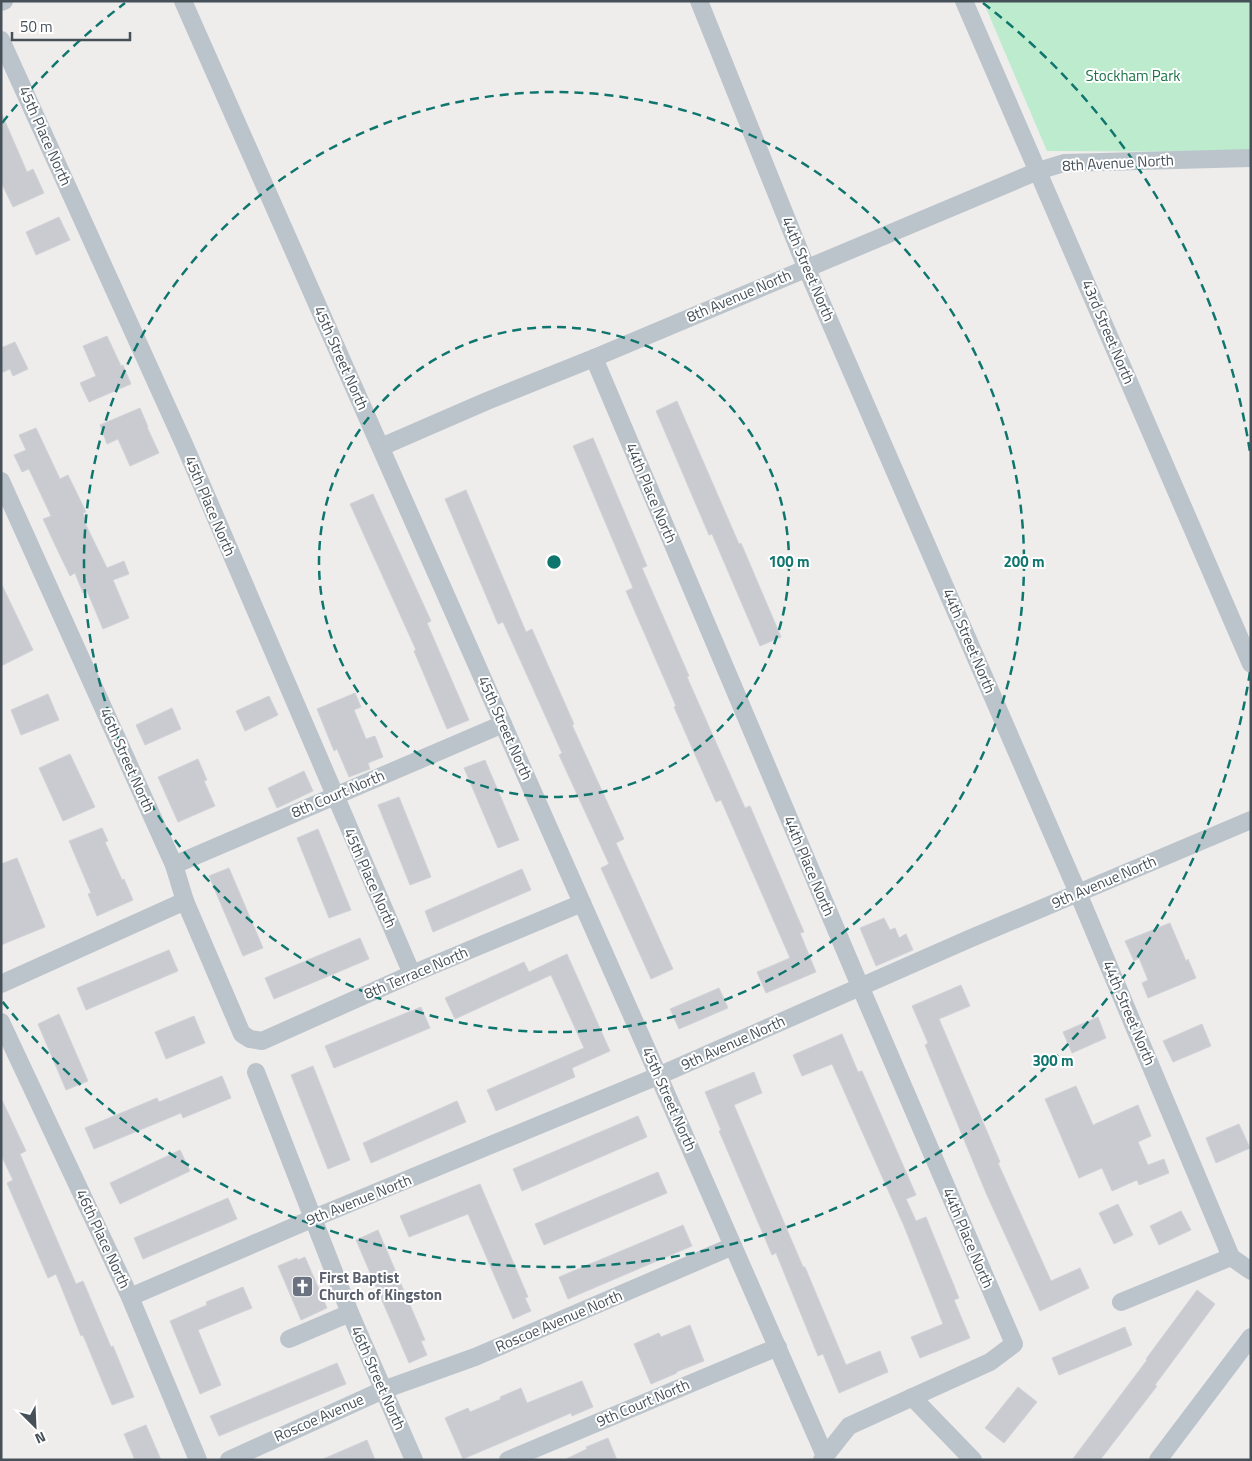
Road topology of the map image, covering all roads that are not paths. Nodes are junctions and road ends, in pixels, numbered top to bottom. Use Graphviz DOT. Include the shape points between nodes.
graph roads {
  1 [pos="183,1"];
  2 [pos="699,1"];
  3 [pos="964,1"];
  4 [pos="1,40"];
  5 [pos="1251,158"];
  6 [pos="1038,171"];
  7 [pos="806,267"];
  8 [pos="594,358"];
  9 [pos="381,447"];
  10 [pos="1,481"];
  11 [pos="1251,664"];
  12 [pos="503,724"];
  13 [pos="334,796"];
  14 [pos="1251,820"];
  15 [pos="174,864"];
  16 [pos="1078,893"];
  17 [pos="185,901"];
  18 [pos="582,902"];
  19 [pos="412,974"];
  20 [pos="1,984"];
  21 [pos="860,986"];
  22 [pos="1,1022"];
  23 [pos="250,1039"];
  24 [pos="256,1072"];
  25 [pos="658,1076"];
  26 [pos="314,1218"];
  27 [pos="733,1246"];
  28 [pos="1231,1257"];
  29 [pos="1251,1271"];
  30 [pos="130,1297"];
  31 [pos="1121,1302"];
  32 [pos="350,1313"];
  33 [pos="1251,1337"];
  34 [pos="288,1338"];
  35 [pos="778,1347"];
  36 [pos="383,1390"];
  37 [pos="912,1398"];
  38 [pos="824,1458"];
  39 [pos="198,1460"];
  40 [pos="228,1460"];
  41 [pos="414,1460"];
  42 [pos="508,1460"];
  43 [pos="973,1460"];
  44 [pos="1158,1460"];
  1 -- 9 [label="street, 45th Street North"];
  2 -- 7 [label="street, 44th Street North"];
  3 -- 6 [label="street, 43rd Street North"];
  4 -- 13 [label="street, 45th Place North" via="184,444"];
  5 -- 6 [label="street, 8th Avenue North" via="1064,164"];
  6 -- 7 [label="street, 8th Avenue North"];
  6 -- 11 [label="street, 43rd Street North"];
  7 -- 8 [label="street, 8th Avenue North"];
  7 -- 16 [label="street, 44th Street North"];
  8 -- 9 [label="street, 8th Avenue North"];
  8 -- 21 [label="street, 44th Place North"];
  9 -- 12 [label="street, 45th Street North"];
  10 -- 15 [label="street, 46th Street North"];
  12 -- 13 [label="street, 8th Court North"];
  12 -- 18 [label="street, 45th Street North"];
  13 -- 15 [label="street, 8th Court North"];
  13 -- 19 [label="street, 45th Place North"];
  14 -- 16 [label="street, 9th Avenue North"];
  15 -- 17 [label="street, 46th Street North"];
  16 -- 21 [label="street, 9th Avenue North"];
  16 -- 28 [label="street, 44th Street North"];
  17 -- 20 [label="street"];
  17 -- 23 [label="street, 46th Street North" via="242,1034"];
  18 -- 19 [label="street, 8th Terrace North"];
  18 -- 25 [label="street, 45th Street North"];
  19 -- 23 [label="street, 8th Terrace North" via="262,1041"];
  21 -- 25 [label="street, 9th Avenue North"];
  21 -- 37 [label="street, 44th Place North" via="1014,1344 990,1362"];
  22 -- 30 [label="street, 46th Place North"];
  24 -- 26 [label="street, 46th Street North"];
  25 -- 26 [label="street, 9th Avenue North"];
  25 -- 27 [label="street, 45th Street North"];
  26 -- 30 [label="street, 9th Avenue North"];
  26 -- 32 [label="street, 46th Street North"];
  27 -- 35 [label="street, 45th Street North"];
  27 -- 36 [label="street, Roscoe Avenue North" via="475,1357"];
  28 -- 29 [label="street"];
  28 -- 31 [label="street"];
  30 -- 39 [label="street, 46th Place North"];
  32 -- 34 [label="street"];
  32 -- 36 [label="street, 46th Street North"];
  33 -- 44 [label="street"];
  35 -- 38 [label="street, 45th Street North"];
  35 -- 42 [label="street, 9th Court North"];
  36 -- 40 [label="street, Roscoe Avenue"];
  36 -- 41 [label="street, 46th Street North"];
  37 -- 38 [label="street" via="849,1426"];
  37 -- 43 [label="street"];
}
